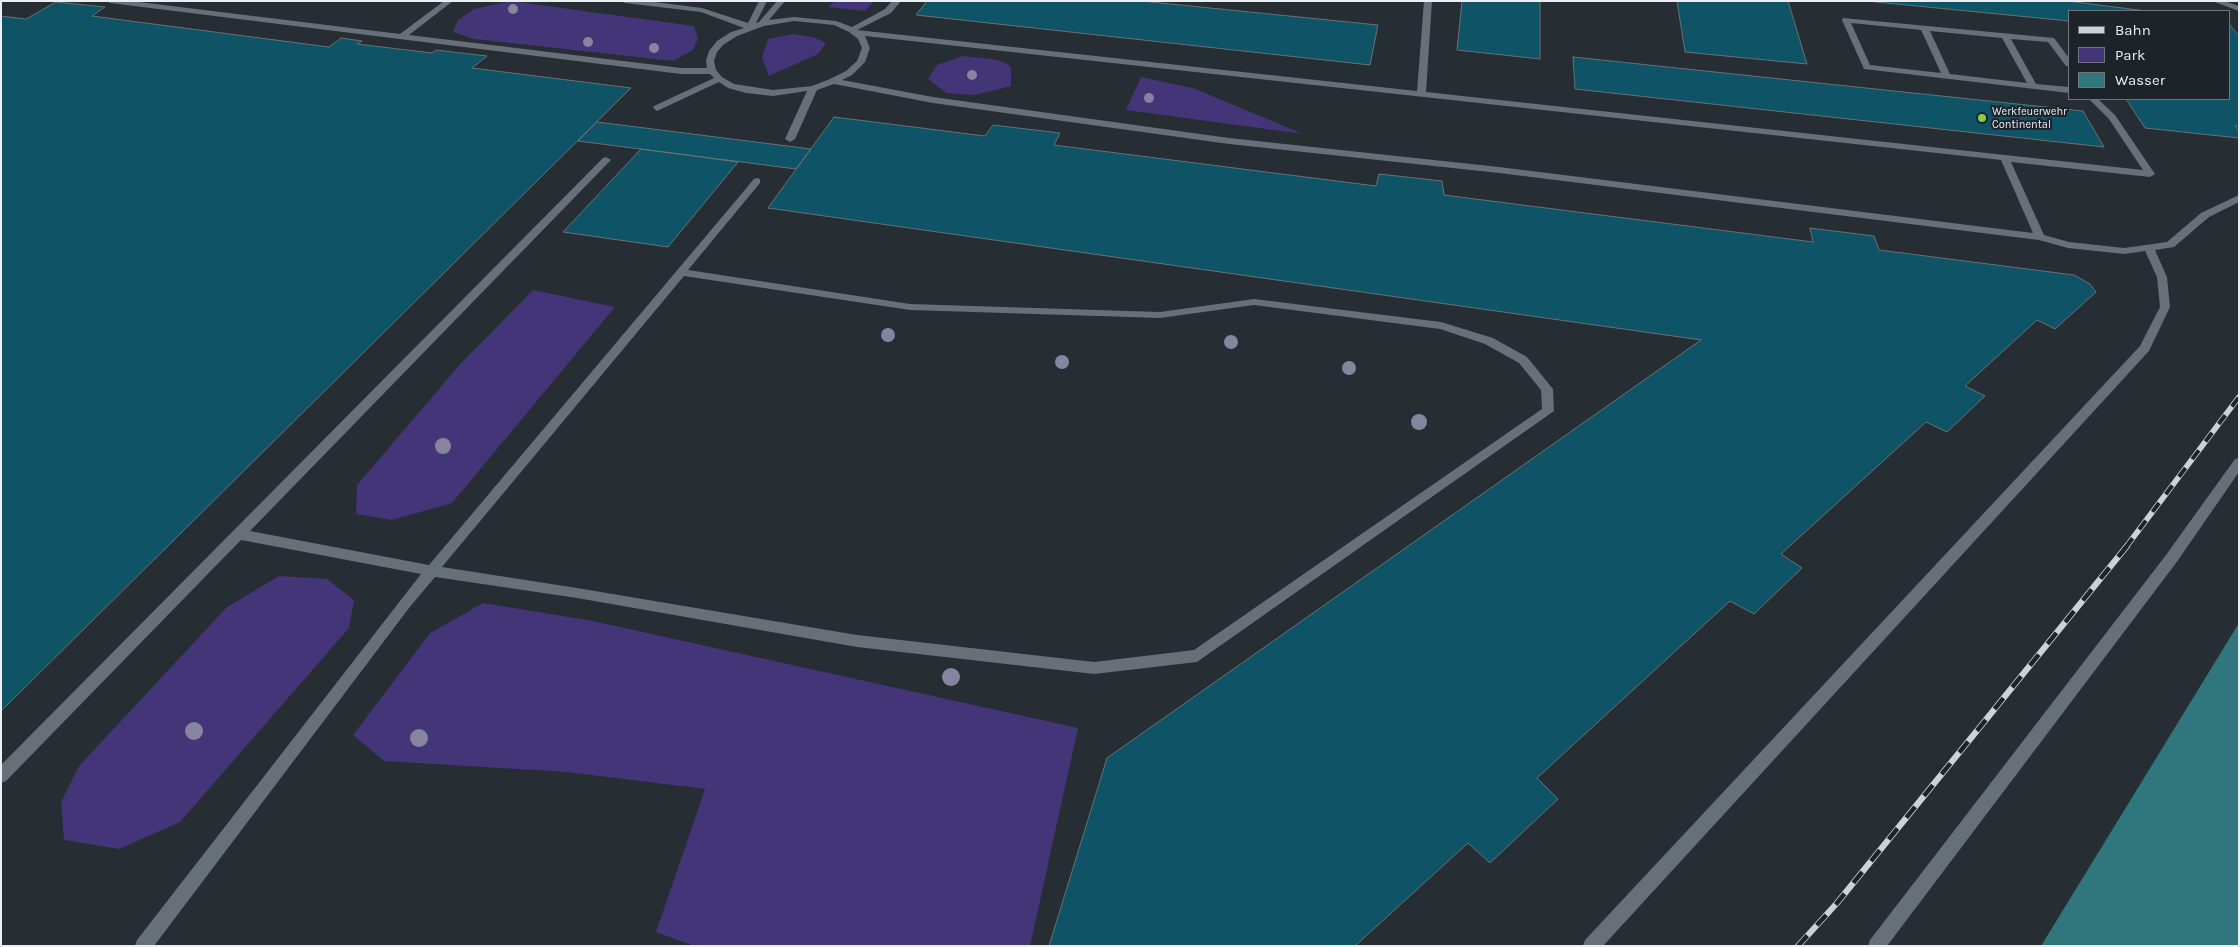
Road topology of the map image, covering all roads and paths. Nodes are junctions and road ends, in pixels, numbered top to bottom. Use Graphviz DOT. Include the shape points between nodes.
graph roads {
  1 [pos="110,1"];
  2 [pos="449,1"];
  3 [pos="625,1"];
  4 [pos="763,1"];
  5 [pos="781,1"];
  6 [pos="897,1"];
  7 [pos="1428,1"];
  8 [pos="2216,1"];
  9 [pos="2239,9"];
  10 [pos="762,24"];
  11 [pos="750,27"];
  12 [pos="1924,27"];
  13 [pos="854,31"];
  14 [pos="2006,35"];
  15 [pos="401,37"];
  16 [pos="2068,63"];
  17 [pos="712,71"];
  18 [pos="1946,76"];
  19 [pos="719,79"];
  20 [pos="833,81"];
  21 [pos="2033,86"];
  22 [pos="813,88"];
  23 [pos="2068,90"];
  24 [pos="1421,96"];
  25 [pos="2094,100"];
  26 [pos="657,108"];
  27 [pos="790,138"];
  28 [pos="2005,158"];
  29 [pos="606,160"];
  30 [pos="758,181"];
  31 [pos="2239,198"];
  32 [pos="2040,237"];
  33 [pos="2148,248"];
  34 [pos="682,272"];
  35 [pos="2239,462"];
  36 [pos="238,534"];
  37 [pos="432,571"];
  38 [pos="1,776"];
  39 [pos="143,946"];
  40 [pos="1591,946"];
  41 [pos="1876,946"];
  1 -- 15 [label="lane"];
  2 -- 15 [label="lane"];
  3 -- 11 [label="lane" via="702,10"];
  4 -- 11 [label="lane"];
  5 -- 10 [label="lane"];
  6 -- 13 [label="lane" via="888,11"];
  7 -- 24 [label="lane"];
  8 -- 9 [label="lane"];
  10 -- 11 [label="lane"];
  10 -- 13 [label="lane" via="794,19 816,20 836,23"];
  11 -- 17 [label="lane" via="720,43 713,51"];
  12 -- 14 [label="lane"];
  12 -- 18 [label="lane"];
  12 -- 18 [label="lane" via="1846,20 1867,66"];
  13 -- 20 [label="lane" via="866,48 861,62"];
  13 -- 24 [label="lane"];
  14 -- 16 [label="lane" via="2051,40"];
  14 -- 21 [label="lane"];
  15 -- 17 [label="lane" via="681,71"];
  17 -- 19 [label="lane"];
  18 -- 21 [label="lane"];
  19 -- 22 [label="lane" via="731,86 759,92"];
  19 -- 26 [label="lane"];
  20 -- 22 [label="lane"];
  20 -- 32 [label="lane" via="933,100 1229,141 1498,170"];
  21 -- 23 [label="lane"];
  22 -- 27 [label="lane"];
  24 -- 28 [label="lane"];
  25 -- 28 [label="lane" via="2112,117 2150,174"];
  28 -- 32 [label="lane"];
  29 -- 36 [label="lane"];
  30 -- 34 [label="lane"];
  31 -- 33 [label="lane" via="2205,215 2170,245"];
  32 -- 33 [label="lane" via="2068,245 2124,251"];
  33 -- 40 [label="lane" via="2162,277 2165,307 2145,348"];
  34 -- 37 [label="lane"];
  34 -- 37 [label="lane" via="910,307 1160,315 1254,302 1441,326 1489,341 1523,360 1548,389 1548,411 1197,656 1094,668 857,641"];
  35 -- 41 [label="lane" via="2165,567"];
  36 -- 37 [label="lane"];
  36 -- 38 [label="lane"];
  37 -- 39 [label="lane"];
}
